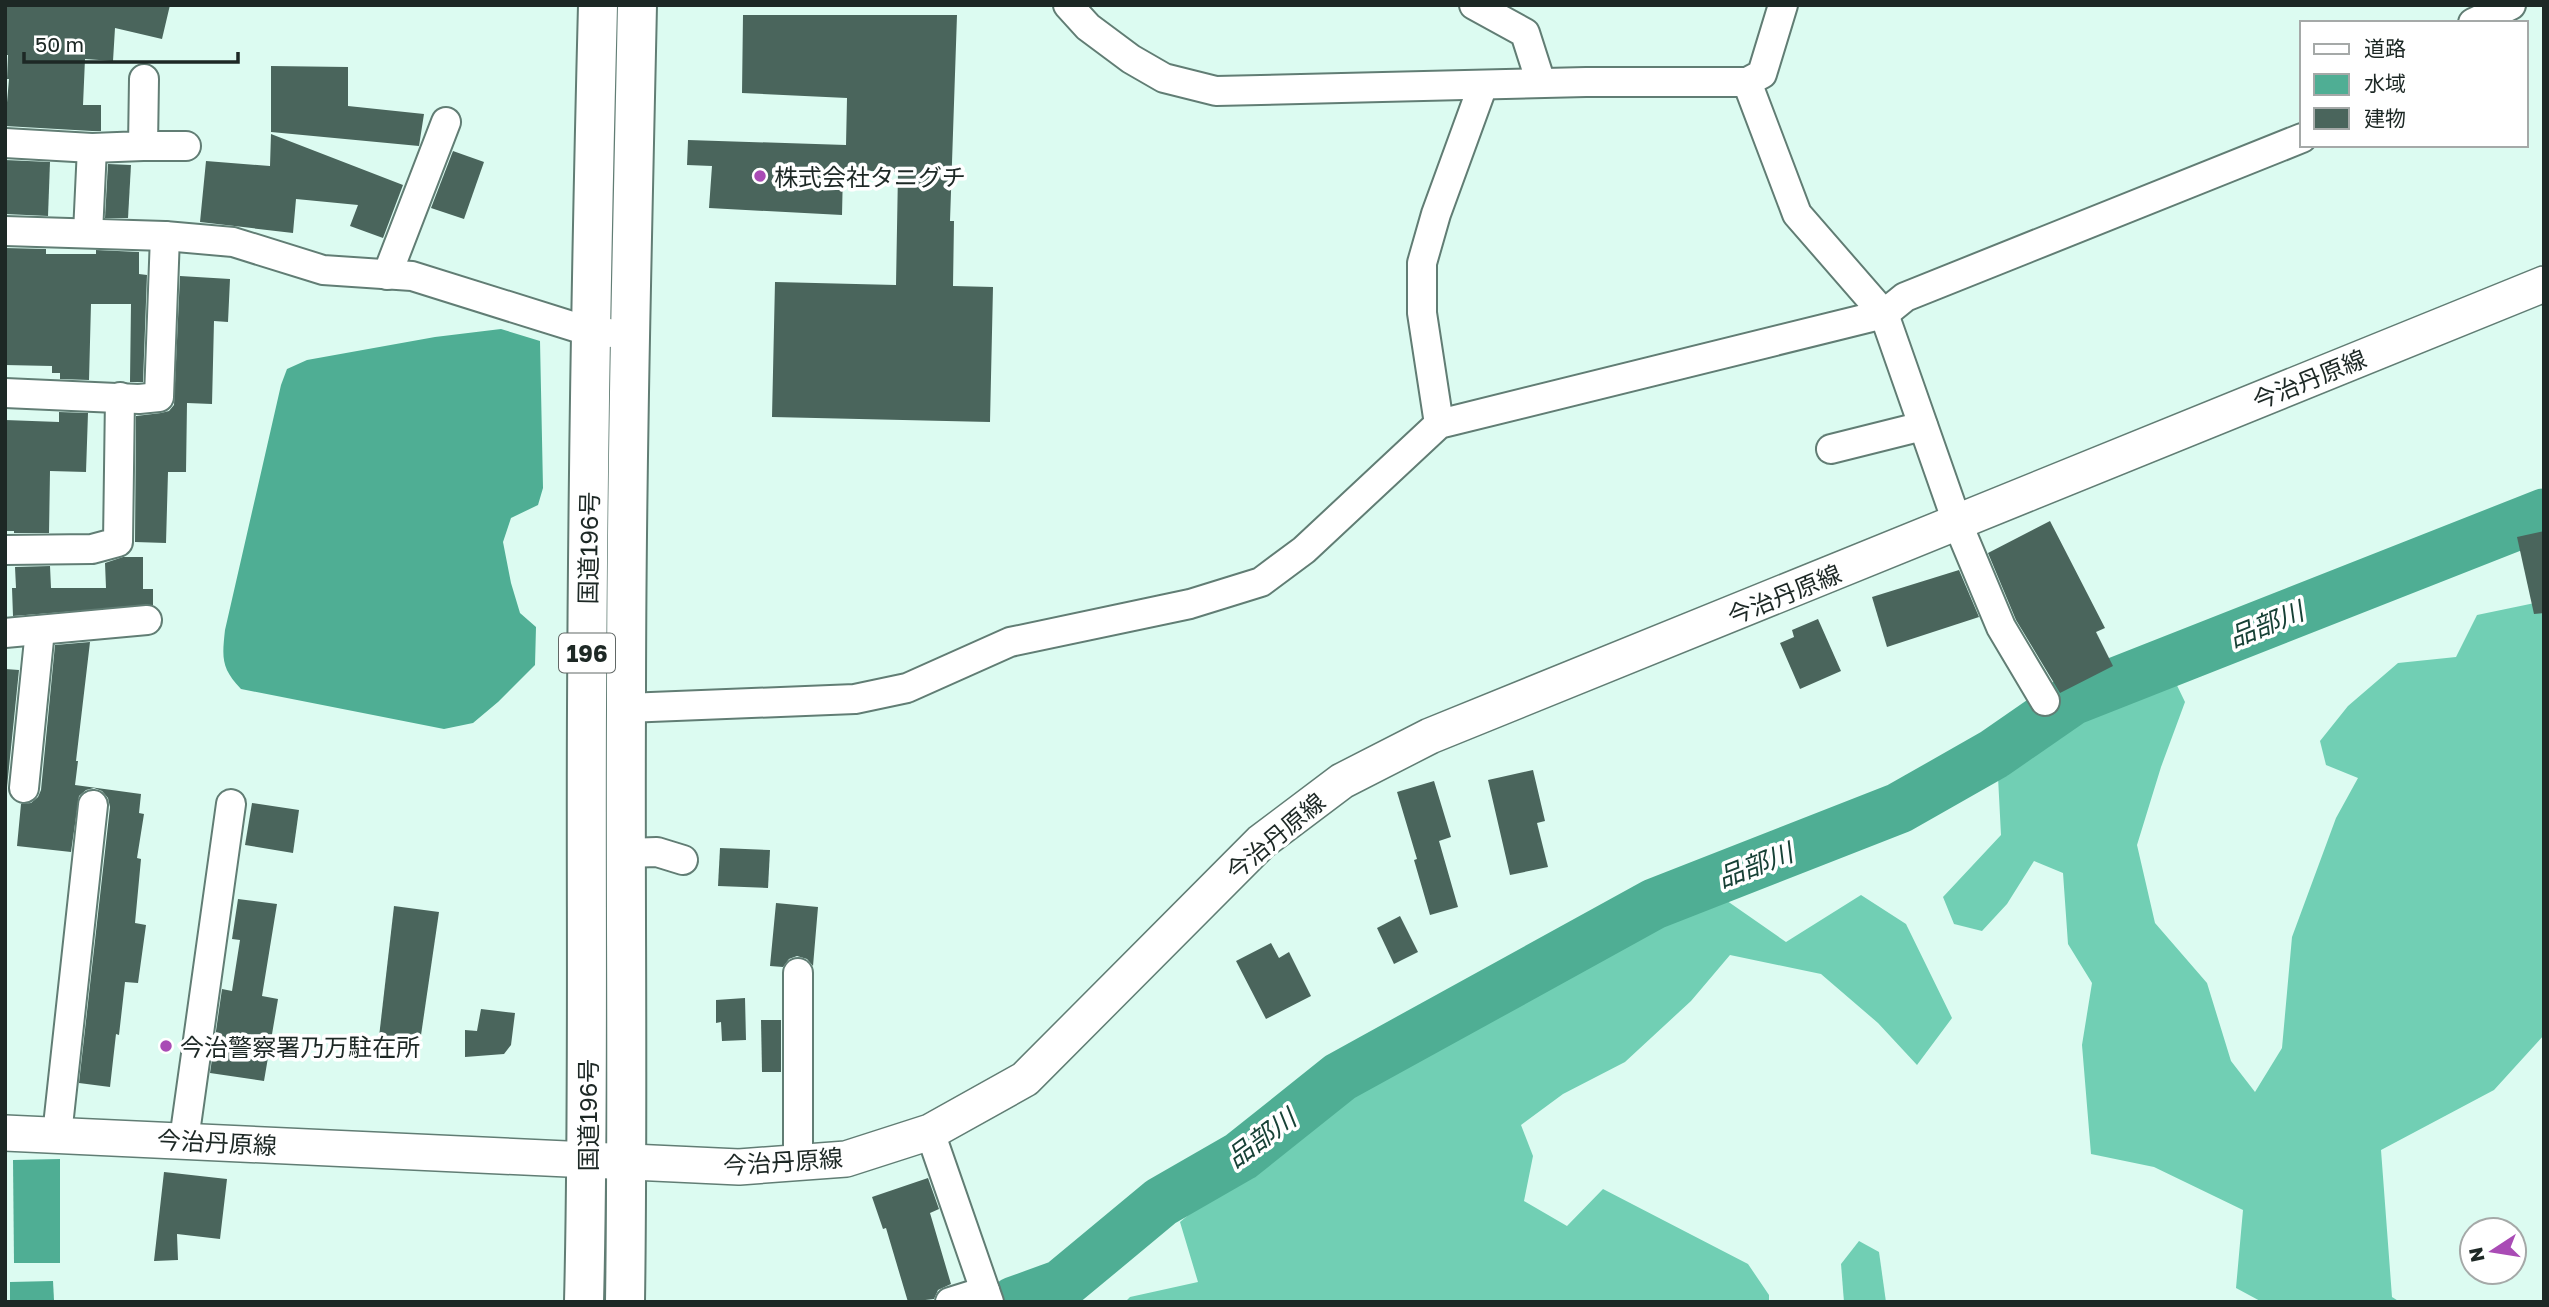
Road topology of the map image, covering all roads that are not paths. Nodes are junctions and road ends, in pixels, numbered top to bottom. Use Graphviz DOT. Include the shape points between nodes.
graph roads {
  1 [pos="598,5"];
  2 [pos="637,5"];
  3 [pos="1068,5"];
  4 [pos="1474,5"];
  5 [pos="1783,5"];
  6 [pos="2511,5"];
  7 [pos="2477,21"];
  8 [pos="144,79"];
  9 [pos="1747,82"];
  10 [pos="1541,83"];
  11 [pos="1483,85"];
  12 [pos="446,122"];
  13 [pos="2300,139"];
  14 [pos="5,143"];
  15 [pos="144,146"];
  16 [pos="186,146"];
  17 [pos="92,148"];
  18 [pos="5,231"];
  19 [pos="88,233"];
  20 [pos="165,236"];
  21 [pos="387,275"];
  22 [pos="2544,284"];
  23 [pos="1884,314"];
  24 [pos="590,332"];
  25 [pos="629,333"];
  26 [pos="5,393"];
  27 [pos="120,397"];
  28 [pos="1439,424"];
  29 [pos="1923,426"];
  30 [pos="1831,449"];
  31 [pos="1958,522"];
  32 [pos="5,550"];
  33 [pos="147,620"];
  34 [pos="40,630"];
  35 [pos="5,634"];
  36 [pos="2045,701"];
  37 [pos="626,708"];
  38 [pos="24,788"];
  39 [pos="231,804"];
  40 [pos="93,805"];
  41 [pos="626,853"];
  42 [pos="683,860"];
  43 [pos="798,973"];
  44 [pos="930,1132"];
  45 [pos="5,1133"];
  46 [pos="57,1135"];
  47 [pos="184,1140"];
  48 [pos="587,1160"];
  49 [pos="627,1162"];
  50 [pos="798,1163"];
  51 [pos="987,1296"];
  52 [pos="584,1302"];
  53 [pos="625,1302"];
  54 [pos="950,1302"];
  1 -- 24 [label="highway, 国道196号 / 196"];
  2 -- 25 [label="highway, 国道196号 / 196"];
  3 -- 11 [label="street" via="1088,27 1131,59 1164,78 1216,91"];
  4 -- 10 [label="street" via="1525,33"];
  5 -- 9 [label="street" via="1762,74"];
  6 -- 7 [label="street"];
  8 -- 15 [label="street"];
  9 -- 10 [label="street"];
  9 -- 23 [label="street" via="1797,214"];
  10 -- 11 [label="street"];
  11 -- 28 [label="street" via="1422,262 1422,313"];
  12 -- 21 [label="street"];
  13 -- 23 [label="street" via="1905,298"];
  14 -- 17 [label="street"];
  15 -- 16 [label="street"];
  15 -- 17 [label="street"];
  17 -- 19 [label="street"];
  18 -- 19 [label="street"];
  19 -- 20 [label="street"];
  20 -- 21 [label="street" via="233,242 324,270"];
  20 -- 27 [label="street" via="159,397"];
  21 -- 24 [label="street" via="412,276"];
  22 -- 31 [label="main road, 今治丹原線"];
  23 -- 28 [label="street"];
  23 -- 29 [label="street"];
  24 -- 25 [label="street"];
  24 -- 48 [label="highway, 国道196号 / 196"];
  25 -- 37 [label="highway, 国道196号 / 196"];
  26 -- 27 [label="street"];
  27 -- 32 [label="street" via="118,542 92,548"];
  28 -- 37 [label="street" via="1304,550 1261,582 1190,604 1010,642 906,688 855,699"];
  29 -- 30 [label="street"];
  29 -- 31 [label="street"];
  31 -- 36 [label="street" via="2001,627"];
  31 -- 44 [label="main road, 今治丹原線" via="1430,736 1342,781 1261,842 1025,1079"];
  33 -- 34 [label="street"];
  34 -- 35 [label="street"];
  34 -- 38 [label="street"];
  37 -- 41 [label="highway, 国道196号 / 196"];
  39 -- 47 [label="street"];
  40 -- 46 [label="street"];
  41 -- 42 [label="street" via="657,852"];
  41 -- 49 [label="highway, 国道196号 / 196"];
  43 -- 50 [label="street"];
  44 -- 50 [label="main road, 今治丹原線" via="846,1158"];
  44 -- 51 [label="street"];
  45 -- 46 [label="main road, 今治丹原線"];
  46 -- 47 [label="main road, 今治丹原線"];
  47 -- 48 [label="main road, 今治丹原線"];
  48 -- 49 [label="main road, 今治丹原線"];
  48 -- 52 [label="highway, 国道196号 / 196"];
  49 -- 50 [label="main road, 今治丹原線" via="739,1167"];
  49 -- 53 [label="highway, 国道196号 / 196"];
  51 -- 54 [label="street"];
}
